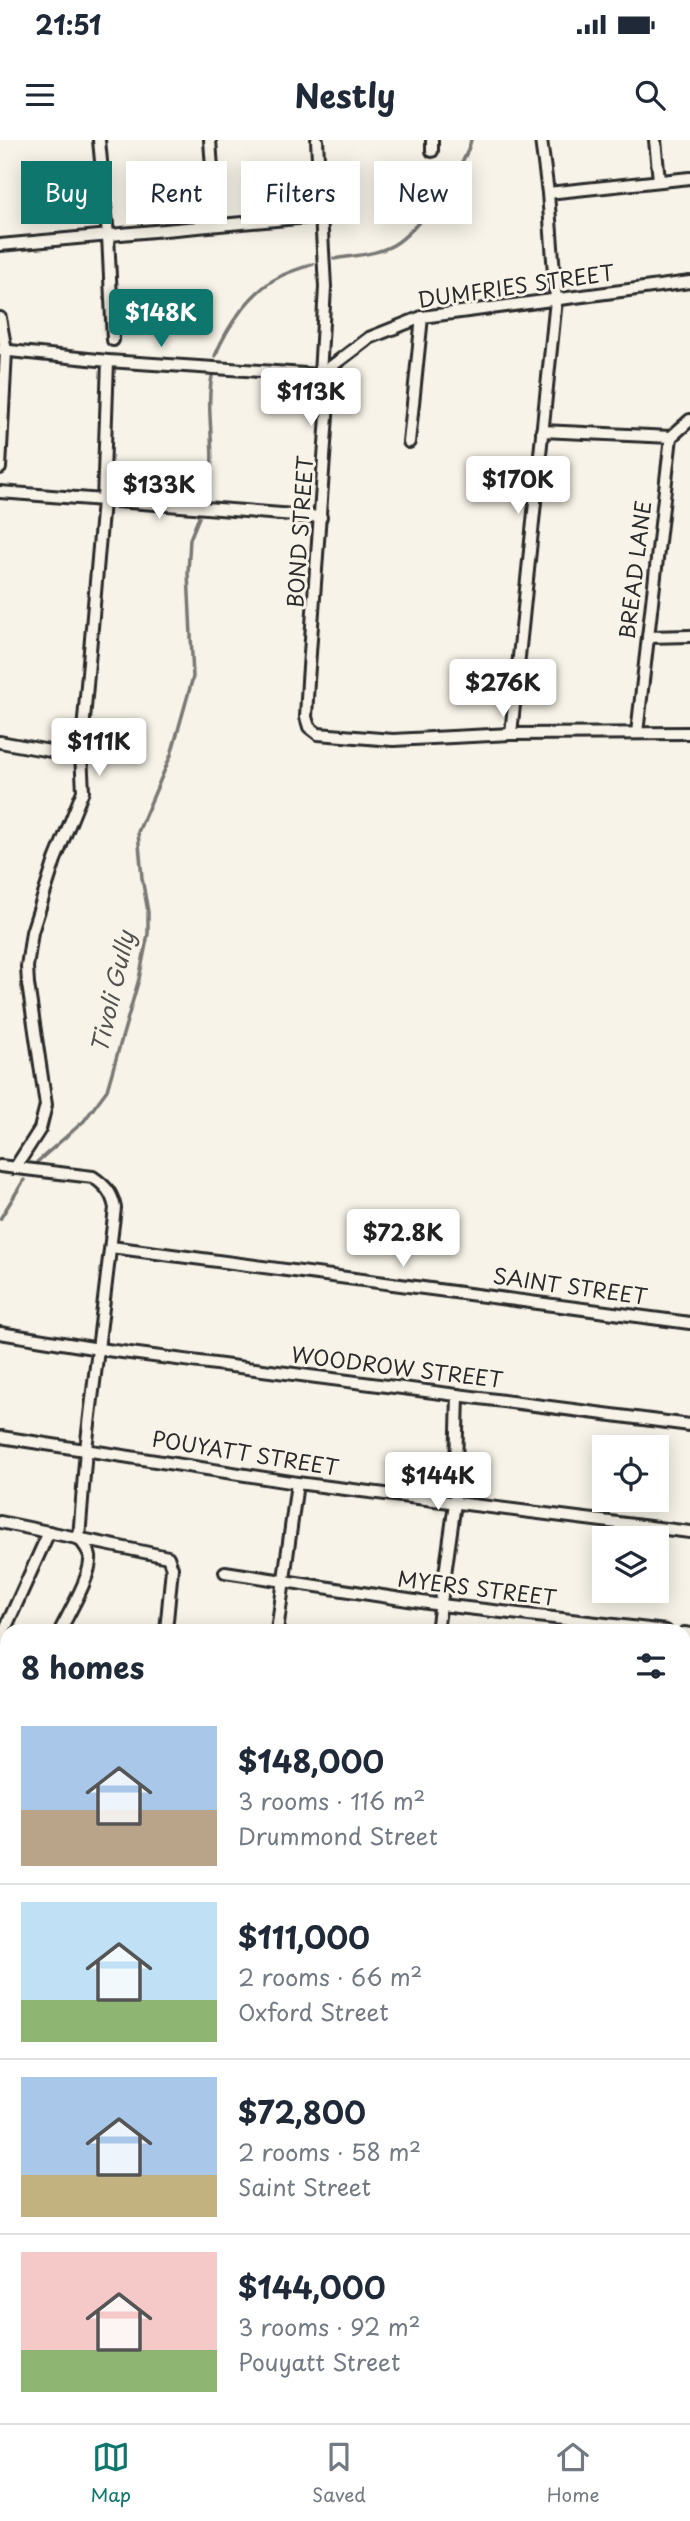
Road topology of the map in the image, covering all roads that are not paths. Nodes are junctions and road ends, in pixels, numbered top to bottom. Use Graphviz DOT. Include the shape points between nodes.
graph roads {
  1 [pos="99,140"];
  2 [pos="210,140"];
  3 [pos="317,140"];
  4 [pos="541,140"];
  5 [pos="655,140"];
  6 [pos="318,161"];
  7 [pos="690,178"];
  8 [pos="659,180"];
  9 [pos="548,193"];
  10 [pos="241,223"];
  11 [pos="321,224"];
  12 [pos="216,225"];
  13 [pos="107,235"];
  14 [pos="0,245"];
  15 [pos="690,282"];
  16 [pos="556,300"];
  17 [pos="422,317"];
  18 [pos="0,318"];
  19 [pos="113,340"];
  20 [pos="3,351"];
  21 [pos="108,361"];
  22 [pos="320,375"];
  23 [pos="690,421"];
  24 [pos="542,431"];
  25 [pos="671,437"];
  26 [pos="409,442"];
  27 [pos="0,468"];
  28 [pos="0,492"];
  29 [pos="103,500"];
  30 [pos="321,517"];
  31 [pos="690,636"];
  32 [pos="648,637"];
  33 [pos="637,733"];
  34 [pos="690,733"];
  35 [pos="512,734"];
  36 [pos="0,742"];
  37 [pos="81,754"];
  38 [pos="0,1166"];
  39 [pos="15,1168"];
  40 [pos="111,1247"];
  41 [pos="690,1323"];
  42 [pos="0,1332"];
  43 [pos="99,1349"];
  44 [pos="458,1395"];
  45 [pos="690,1424"];
  46 [pos="1,1437"];
  47 [pos="86,1449"];
  48 [pos="298,1483"];
  49 [pos="455,1503"];
  50 [pos="0,1522"];
  51 [pos="49,1532"];
  52 [pos="690,1532"];
  53 [pos="79,1538"];
  54 [pos="225,1573"];
  55 [pos="284,1583"];
  56 [pos="441,1605"];
  57 [pos="7,1624"];
  58 [pos="63,1624"];
  59 [pos="167,1624"];
  60 [pos="278,1624"];
  61 [pos="438,1624"];
  62 [pos="605,1624"];
  1 -- 13 [label="street"];
  2 -- 12 [label="street"];
  3 -- 6 [label="street, BOND STREET"];
  4 -- 9 [label="street"];
  5 -- 8 [label="street"];
  7 -- 8 [label="street"];
  8 -- 9 [label="street"];
  9 -- 16 [label="street"];
  10 -- 12 [label="street"];
  11 -- 22 [label="street, BOND STREET" via="325,287"];
  12 -- 13 [label="street"];
  13 -- 14 [label="street"];
  13 -- 19 [label="street"];
  15 -- 16 [label="street, DUMFRIES STREET"];
  16 -- 17 [label="street, DUMFRIES STREET"];
  16 -- 24 [label="street"];
  17 -- 22 [label="street, DUMFRIES STREET" via="369,338"];
  17 -- 26 [label="street"];
  18 -- 20 [label="street"];
  20 -- 21 [label="street"];
  20 -- 27 [label="street"];
  21 -- 22 [label="street"];
  21 -- 29 [label="street"];
  22 -- 30 [label="street, BOND STREET" via="328,402"];
  23 -- 25 [label="street"];
  24 -- 25 [label="street"];
  24 -- 35 [label="street"];
  25 -- 32 [label="street, BREAD LANE"];
  28 -- 29 [label="street"];
  29 -- 30 [label="street"];
  29 -- 37 [label="street"];
  30 -- 35 [label="street, BOND STREET" via="306,717 309,727 318,734 393,740"];
  31 -- 32 [label="street"];
  32 -- 33 [label="street, BREAD LANE"];
  33 -- 34 [label="street"];
  33 -- 35 [label="street"];
  36 -- 37 [label="street"];
  37 -- 39 [label="street" via="83,791 43,896 27,967 44,1118"];
  38 -- 39 [label="street"];
  39 -- 40 [label="street" via="93,1177 105,1185 115,1208"];
  40 -- 41 [label="street, SAINT STREET"];
  40 -- 43 [label="street"];
  42 -- 43 [label="street, WOODROW STREET"];
  43 -- 44 [label="street, WOODROW STREET"];
  43 -- 47 [label="street"];
  44 -- 45 [label="street, WOODROW STREET"];
  44 -- 49 [label="street"];
  46 -- 47 [label="street, POUYATT STREET"];
  47 -- 48 [label="street, POUYATT STREET"];
  47 -- 53 [label="street"];
  48 -- 49 [label="street, POUYATT STREET"];
  48 -- 55 [label="street"];
  49 -- 52 [label="street, POUYATT STREET"];
  49 -- 56 [label="street"];
  50 -- 51 [label="street"];
  51 -- 53 [label="street"];
  51 -- 57 [label="street"];
  53 -- 58 [label="street" via="90,1553 89,1567"];
  53 -- 59 [label="street" via="168,1557 172,1568"];
  54 -- 55 [label="street, MYERS STREET"];
  55 -- 56 [label="street, MYERS STREET"];
  55 -- 60 [label="street"];
  56 -- 61 [label="street"];
  56 -- 62 [label="street, MYERS STREET"];
}
